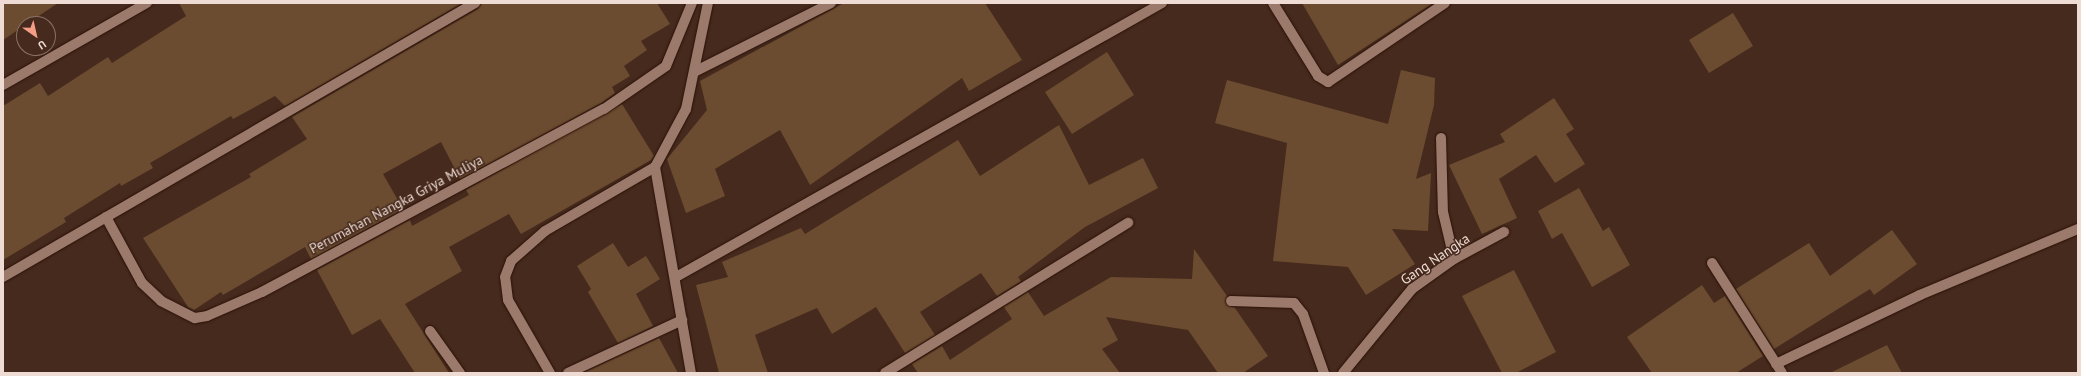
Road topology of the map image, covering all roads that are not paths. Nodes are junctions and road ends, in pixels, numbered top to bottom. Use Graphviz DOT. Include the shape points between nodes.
graph roads {
  1 [pos="147,3"];
  2 [pos="475,3"];
  3 [pos="692,3"];
  4 [pos="708,3"];
  5 [pos="831,3"];
  6 [pos="1162,3"];
  7 [pos="1274,3"];
  8 [pos="1445,3"];
  9 [pos="696,71"];
  10 [pos="3,85"];
  11 [pos="1440,138"];
  12 [pos="655,167"];
  13 [pos="106,217"];
  14 [pos="1128,223"];
  15 [pos="2078,229"];
  16 [pos="1504,232"];
  17 [pos="1454,259"];
  18 [pos="1712,263"];
  19 [pos="3,276"];
  20 [pos="676,277"];
  21 [pos="1232,300"];
  22 [pos="682,320"];
  23 [pos="430,331"];
  24 [pos="1776,364"];
  25 [pos="460,373"];
  26 [pos="550,373"];
  27 [pos="568,373"];
  28 [pos="691,373"];
  29 [pos="885,373"];
  30 [pos="1324,373"];
  31 [pos="1342,373"];
  32 [pos="1782,373"];
  1 -- 10 [label="street"];
  2 -- 13 [label="street"];
  3 -- 13 [label="street, Perumahan Nangka Griya Muliya" via="666,66 604,109 262,292 207,316 195,318 160,301 142,283"];
  4 -- 9 [label="street" via="701,26"];
  5 -- 9 [label="street"];
  6 -- 20 [label="street"];
  7 -- 8 [label="street" via="1318,76 1328,82"];
  9 -- 12 [label="street" via="686,109"];
  11 -- 17 [label="street" via="1442,212"];
  12 -- 20 [label="street"];
  12 -- 26 [label="street" via="546,231 511,261 505,278 508,300"];
  13 -- 19 [label="street"];
  14 -- 29 [label="street"];
  15 -- 24 [label="street" via="1920,295"];
  16 -- 17 [label="street, Gang Nangka"];
  17 -- 31 [label="street, Gang Nangka" via="1404,296"];
  18 -- 24 [label="street"];
  20 -- 22 [label="street"];
  21 -- 30 [label="street" via="1294,303 1303,314"];
  22 -- 27 [label="street"];
  22 -- 28 [label="street"];
  23 -- 25 [label="street"];
  24 -- 32 [label="street"];
}
